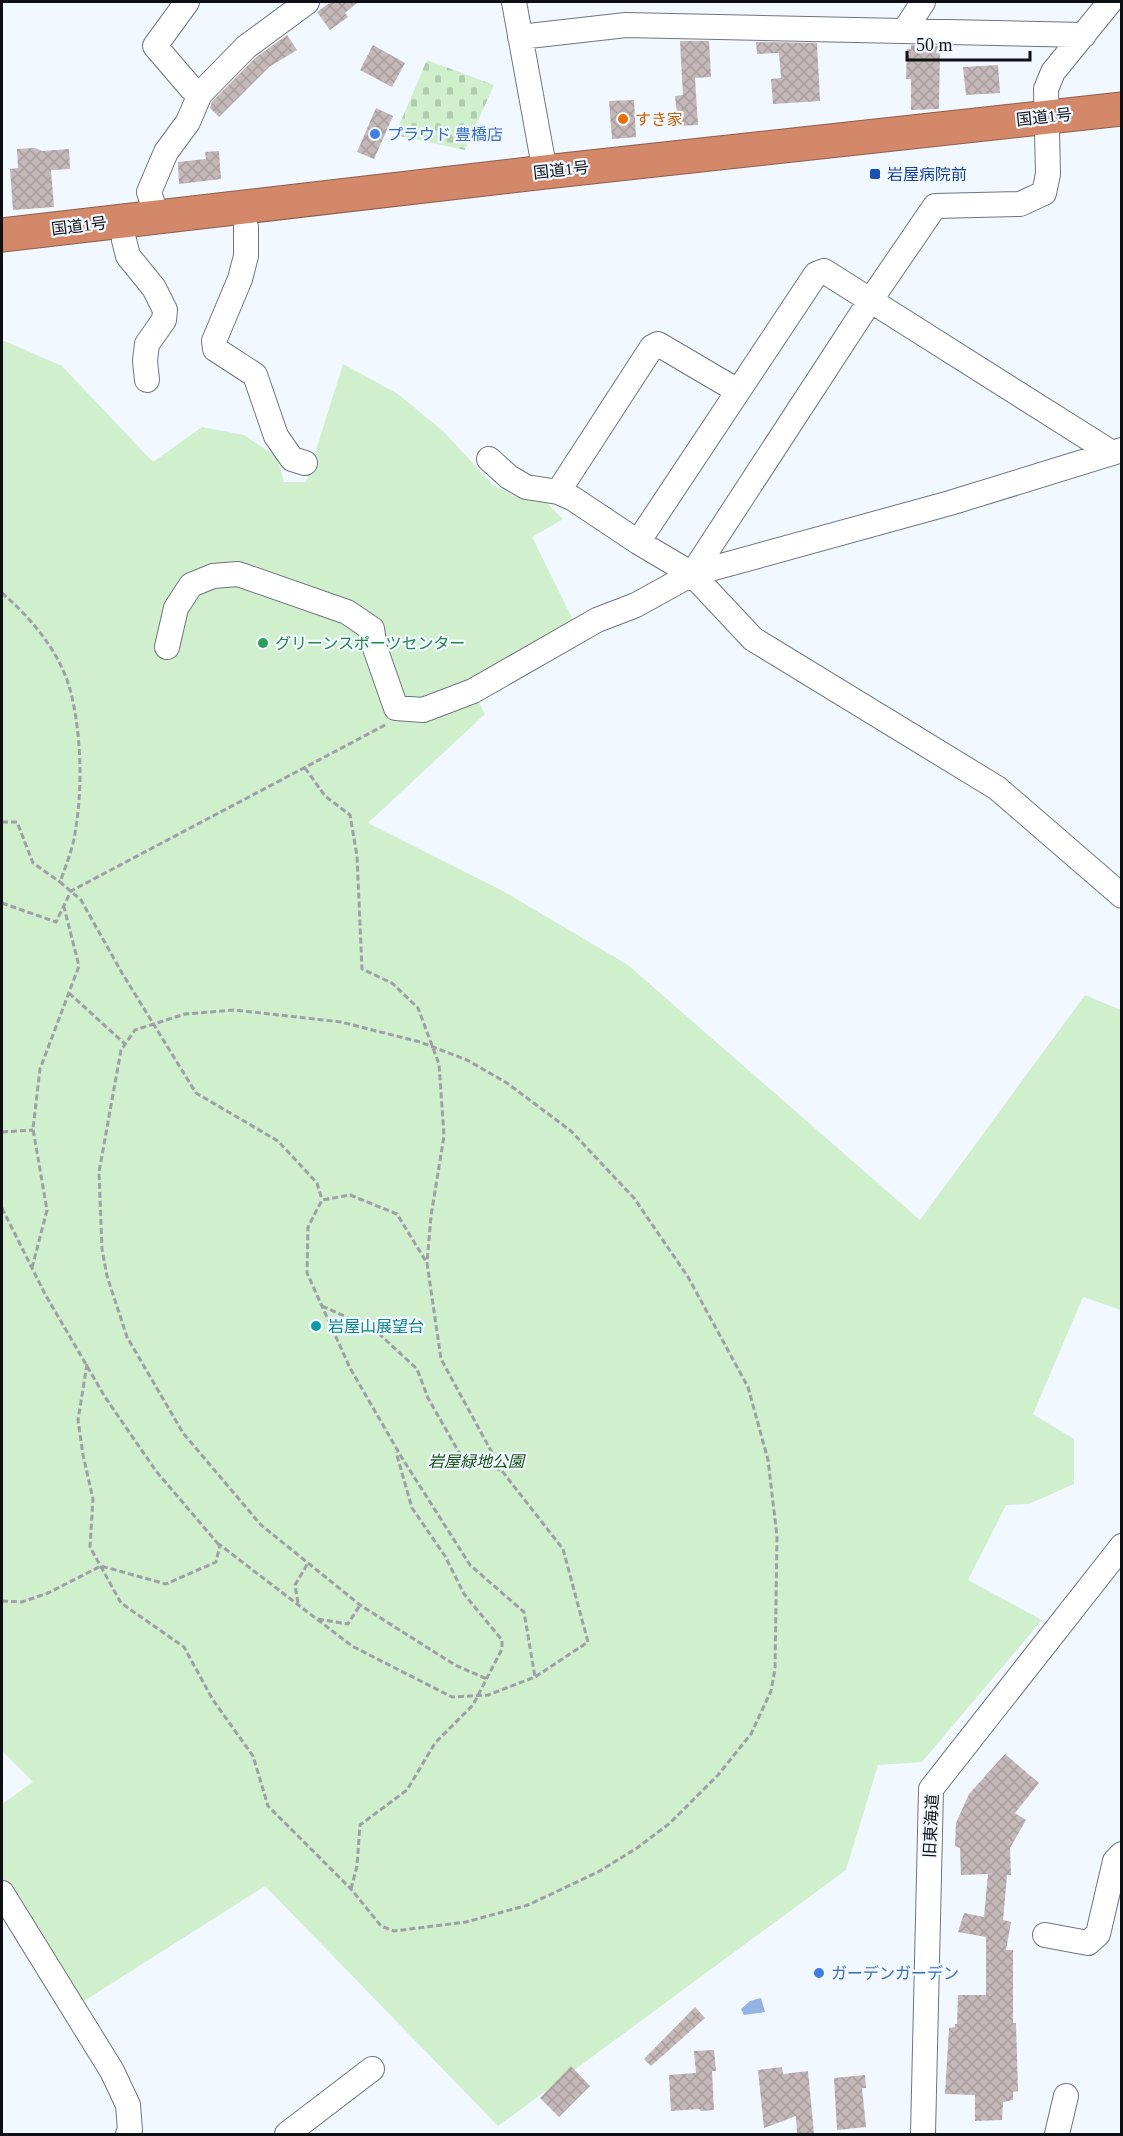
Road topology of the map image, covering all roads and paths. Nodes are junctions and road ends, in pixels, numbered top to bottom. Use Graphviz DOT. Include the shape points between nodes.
graph roads {
  1 [pos="187,2"];
  2 [pos="307,2"];
  3 [pos="514,2"];
  4 [pos="923,2"];
  5 [pos="1110,2"];
  6 [pos="905,30"];
  7 [pos="1084,35"];
  8 [pos="520,37"];
  9 [pos="200,94"];
  10 [pos="1122,109"];
  11 [pos="1047,127"];
  12 [pos="1122,129"];
  13 [pos="545,172"];
  14 [pos="157,217"];
  15 [pos="246,226"];
  16 [pos="2,235"];
  17 [pos="124,240"];
  18 [pos="2,254"];
  19 [pos="870,301"];
  20 [pos="147,380"];
  21 [pos="738,391"];
  22 [pos="1117,452"];
  23 [pos="489,459"];
  24 [pos="305,463"];
  25 [pos="558,492"];
  26 [pos="638,542"];
  27 [pos="692,574"];
  28 [pos="2,593"];
  29 [pos="167,647"];
  30 [pos="415,708"];
  31 [pos="304,768"];
  32 [pos="2,822"];
  33 [pos="60,882"];
  34 [pos="1118,886"];
  35 [pos="70,891"];
  36 [pos="2,903"];
  37 [pos="64,905"];
  38 [pos="69,993"];
  39 [pos="154,1023"];
  40 [pos="125,1044"];
  41 [pos="432,1046"];
  42 [pos="33,1130"];
  43 [pos="2,1132"];
  44 [pos="322,1200"];
  45 [pos="2,1208"];
  46 [pos="427,1263"];
  47 [pos="32,1270"];
  48 [pos="321,1306"];
  49 [pos="87,1364"];
  50 [pos="394,1445"];
  51 [pos="502,1471"];
  52 [pos="220,1545"];
  53 [pos="1122,1546"];
  54 [pos="308,1563"];
  55 [pos="218,1565"];
  56 [pos="101,1566"];
  57 [pos="1113,1570"];
  58 [pos="2,1601"];
  59 [pos="298,1605"];
  60 [pos="360,1605"];
  61 [pos="315,1618"];
  62 [pos="536,1677"];
  63 [pos="487,1678"];
  64 [pos="478,1696"];
  65 [pos="1122,1854"];
  66 [pos="351,1889"];
  67 [pos="2,1893"];
  68 [pos="1045,1935"];
  69 [pos="372,2069"];
  70 [pos="1066,2096"];
  71 [pos="130,2133"];
  72 [pos="287,2134"];
  73 [pos="923,2134"];
  74 [pos="1057,2134"];
  1 -- 9 [label="street" via="155,45"];
  2 -- 9 [label="street" via="246,47"];
  3 -- 8 [label="street"];
  4 -- 6 [label="street"];
  5 -- 7 [label="street"];
  6 -- 7 [label="street"];
  6 -- 8 [label="street" via="626,26"];
  7 -- 11 [label="street" via="1053,72 1046,89"];
  8 -- 13 [label="street"];
  9 -- 14 [label="street" via="148,192"];
  10 -- 11 [label="highway, 国道1号"];
  11 -- 12 [label="highway, 国道1号"];
  11 -- 13 [label="highway, 国道1号"];
  11 -- 15 [label="highway, 国道1号"];
  11 -- 19 [label="street" via="1048,174 1044,193 1020,204 935,206"];
  13 -- 14 [label="highway, 国道1号"];
  14 -- 16 [label="highway, 国道1号"];
  15 -- 17 [label="highway, 国道1号"];
  15 -- 24 [label="street" via="246,255 240,279 214,341 215,349 255,375 276,436 292,459"];
  17 -- 18 [label="highway, 国道1号"];
  17 -- 20 [label="street" via="128,256 154,288 165,310 164,320 147,344"];
  19 -- 21 [label="street" via="824,271 816,274"];
  19 -- 22 [label="street"];
  19 -- 27 [label="street"];
  21 -- 25 [label="street" via="658,344 652,347"];
  21 -- 26 [label="street"];
  22 -- 27 [label="street"];
  23 -- 25 [label="street" via="526,487"];
  25 -- 26 [label="street"];
  26 -- 27 [label="street"];
  27 -- 30 [label="street" via="636,605 597,620 472,691 423,710"];
  27 -- 34 [label="street" via="753,639 997,788"];
  28 -- 33 [label="path" via="41,634 70,688 80,749 79,792 74,838"];
  29 -- 30 [label="street" via="176,608 191,585 213,576 238,574 347,612 372,628 396,708"];
  30 -- 31 [label="path"];
  31 -- 35 [label="path"];
  31 -- 41 [label="path" via="325,796 350,814 357,856 362,969 392,982 418,1008"];
  32 -- 33 [label="path" via="17,822 33,863"];
  33 -- 35 [label="path"];
  35 -- 37 [label="path"];
  35 -- 39 [label="path" via="81,900"];
  36 -- 37 [label="path" via="56,922"];
  37 -- 38 [label="path" via="79,966"];
  38 -- 40 [label="path"];
  38 -- 42 [label="path" via="40,1069"];
  39 -- 40 [label="path" via="135,1030"];
  39 -- 41 [label="path" via="185,1014 234,1010 341,1022"];
  39 -- 44 [label="path" via="196,1093 278,1141 317,1183"];
  40 -- 54 [label="path" via="99,1172 102,1249 127,1336 183,1433 261,1525"];
  41 -- 46 [label="path" via="439,1064 444,1136"];
  41 -- 66 [label="path" via="507,1083 571,1131 634,1198 688,1277 748,1387 768,1460 777,1536 775,1669 771,1691 751,1734 718,1774 670,1823 598,1872 528,1905 466,1922 394,1931 381,1926"];
  42 -- 43 [label="path"];
  42 -- 47 [label="path" via="47,1210"];
  44 -- 46 [label="path" via="350,1195 397,1214"];
  44 -- 48 [label="path" via="308,1227 307,1273"];
  45 -- 47 [label="path"];
  46 -- 51 [label="path" via="441,1359"];
  47 -- 49 [label="path"];
  48 -- 50 [label="path" via="350,1368"];
  48 -- 51 [label="path" via="375,1330 417,1369 428,1398 461,1456"];
  49 -- 52 [label="path" via="156,1471"];
  49 -- 56 [label="path" via="78,1420 93,1499 90,1547"];
  50 -- 62 [label="path" via="470,1565 524,1612"];
  50 -- 63 [label="path" via="412,1508 445,1556 464,1593 502,1640 502,1649"];
  51 -- 62 [label="path" via="563,1549 588,1642"];
  52 -- 55 [label="path"];
  52 -- 56 [label="path" via="216,1562 166,1584"];
  52 -- 59 [label="path"];
  53 -- 57 [label="street, 旧東海道"];
  54 -- 59 [label="path" via="295,1586"];
  54 -- 60 [label="path"];
  56 -- 58 [label="path" via="48,1593 22,1602"];
  56 -- 66 [label="path" via="121,1604 184,1647 213,1700 253,1756 268,1806"];
  57 -- 73 [label="street, 旧東海道" via="931,1789"];
  59 -- 61 [label="path"];
  60 -- 61 [label="path" via="348,1624"];
  60 -- 63 [label="path" via="455,1665"];
  61 -- 64 [label="path" via="352,1646 452,1697"];
  62 -- 64 [label="path"];
  63 -- 64 [label="path"];
  64 -- 66 [label="path" via="435,1743 407,1790 360,1825"];
  65 -- 68 [label="street" via="1115,1861 1098,1934 1088,1943"];
  67 -- 71 [label="street" via="112,2071 128,2105"];
  69 -- 72 [label="street"];
  70 -- 74 [label="street"];
}
